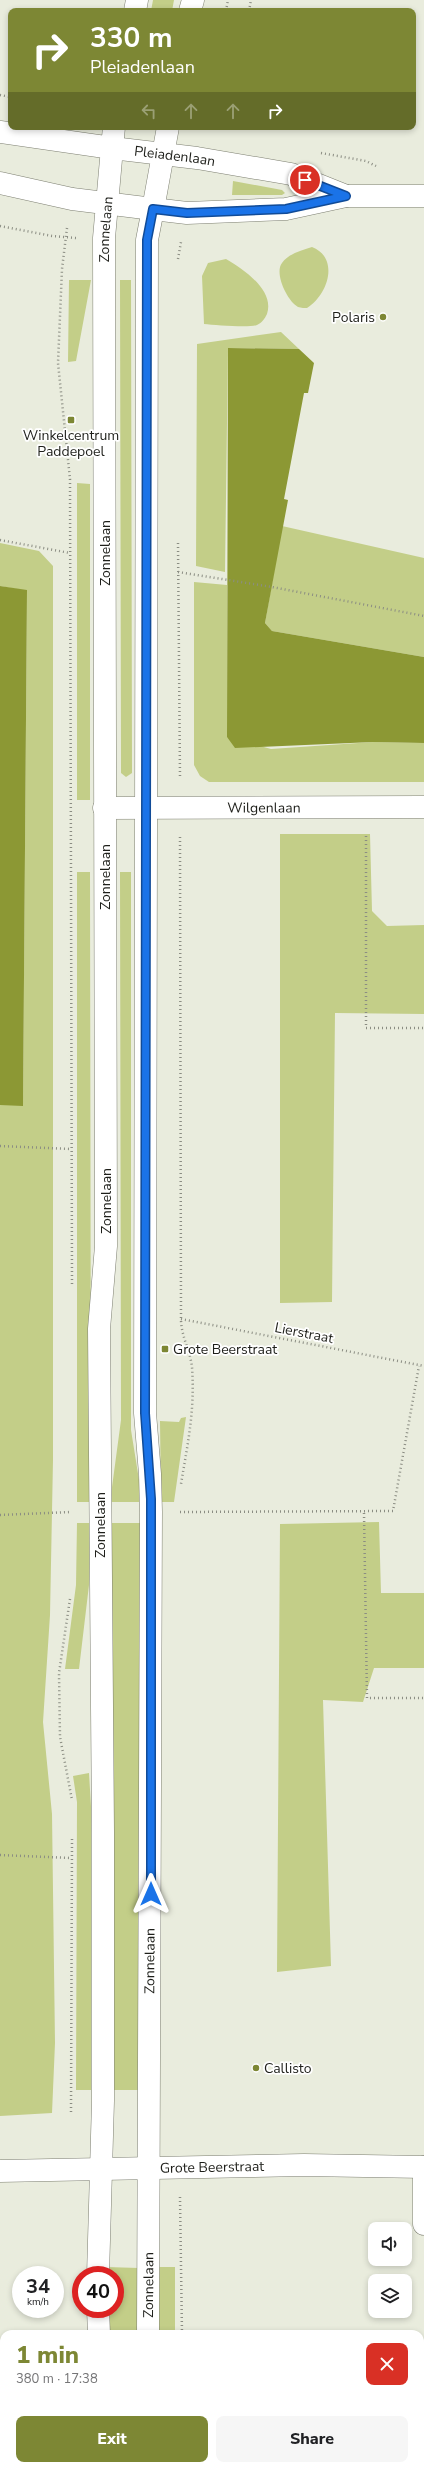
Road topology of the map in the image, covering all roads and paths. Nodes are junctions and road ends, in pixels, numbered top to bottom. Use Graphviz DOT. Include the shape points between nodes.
graph roads {
  1 [pos="114,130"];
  2 [pos="167,130"];
  3 [pos="0,132"];
  4 [pos="112,148"];
  5 [pos="320,153"];
  6 [pos="163,155"];
  7 [pos="379,167"];
  8 [pos="0,183"];
  9 [pos="346,196"];
  10 [pos="424,196"];
  11 [pos="107,203"];
  12 [pos="153,209"];
  13 [pos="0,226"];
  14 [pos="71,433"];
  15 [pos="65,436"];
  16 [pos="0,540"];
  17 [pos="178,540"];
  18 [pos="70,553"];
  19 [pos="178,572"];
  20 [pos="424,616"];
  21 [pos="366,807"];
  22 [pos="424,807"];
  23 [pos="104,808"];
  24 [pos="146,808"];
  25 [pos="180,808"];
  26 [pos="424,1028"];
  27 [pos="0,1146"];
  28 [pos="71,1149"];
  29 [pos="72,1291"];
  30 [pos="180,1319"];
  31 [pos="419,1366"];
  32 [pos="424,1366"];
  33 [pos="180,1490"];
  34 [pos="72,1504"];
  35 [pos="180,1505"];
  36 [pos="72,1512"];
  37 [pos="179,1512"];
  38 [pos="364,1513"];
  39 [pos="0,1515"];
  40 [pos="72,1520"];
  41 [pos="179,1520"];
  42 [pos="70,1591"];
  43 [pos="424,1698"];
  44 [pos="72,1803"];
  45 [pos="72,1835"];
  46 [pos="0,1856"];
  47 [pos="71,1858"];
  48 [pos="72,2116"];
  49 [pos="424,2167"];
  50 [pos="149,2169"];
  51 [pos="180,2169"];
  52 [pos="0,2170"];
  53 [pos="100,2170"];
  54 [pos="424,2224"];
  55 [pos="98,2266"];
  56 [pos="98,2318"];
  57 [pos="99,2330"];
  58 [pos="148,2330"];
  59 [pos="182,2330"];
  1 -- 4 [label="street, Zonnelaan"];
  2 -- 6 [label="street, Zonnelaan"];
  3 -- 4 [label="street, Pleiadenlaan"];
  4 -- 6 [label="street, Pleiadenlaan"];
  4 -- 11 [label="street, Zonnelaan"];
  5 -- 7 [label="path" via="366,161"];
  6 -- 9 [label="street, Pleiadenlaan" via="197,158 291,174"];
  6 -- 12 [label="street, Zonnelaan"];
  8 -- 11 [label="street, Pleiadenlaan" via="72,199"];
  9 -- 10 [label="street, Pleiadenlaan"];
  9 -- 12 [label="street, Pleiadenlaan" via="286,209 187,213"];
  11 -- 12 [label="street, Pleiadenlaan"];
  11 -- 23 [label="street, Zonnelaan" via="104,238"];
  12 -- 24 [label="street, Zonnelaan" via="147,240"];
  13 -- 15 [label="path" via="66,237 62,268 58,363"];
  14 -- 15 [label="path"];
  15 -- 18 [label="path" via="70,479"];
  16 -- 18 [label="path"];
  17 -- 19 [label="path"];
  18 -- 28 [label="path"];
  19 -- 20 [label="path" via="272,586"];
  19 -- 25 [label="path"];
  21 -- 22 [label="street, Wilgenlaan"];
  21 -- 25 [label="street, Wilgenlaan"];
  21 -- 26 [label="path" via="366,1028"];
  23 -- 24 [label="street, Wilgenlaan"];
  23 -- 53 [label="street, Zonnelaan" via="106,1246 99,1329 103,1832"];
  24 -- 25 [label="street, Wilgenlaan"];
  24 -- 50 [label="street, Zonnelaan" via="145,1413 151,1512"];
  25 -- 30 [label="path"];
  27 -- 28 [label="path"];
  28 -- 29 [label="path"];
  30 -- 31 [label="path, Lierstraat"];
  30 -- 33 [label="path" via="181,1332 192,1365 192,1417"];
  31 -- 32 [label="path, Lierstraat"];
  31 -- 38 [label="path" via="393,1511"];
  34 -- 36 [label="path, Zonnelaan"];
  35 -- 37 [label="path"];
  36 -- 39 [label="path"];
  36 -- 40 [label="path, Zonnelaan"];
  37 -- 38 [label="path"];
  37 -- 41 [label="path"];
  38 -- 43 [label="path" via="367,1698"];
  42 -- 44 [label="path" via="59,1687 60,1737"];
  45 -- 47 [label="path"];
  46 -- 47 [label="path"];
  47 -- 48 [label="path"];
  49 -- 51 [label="street, Grote Beerstraat" via="304,2165"];
  49 -- 54 [label="street, Grote Beerstraat"];
  50 -- 51 [label="street, Grote Beerstraat"];
  50 -- 53 [label="street, Grote Beerstraat"];
  50 -- 58 [label="street, Zonnelaan"];
  51 -- 59 [label="path"];
  52 -- 53 [label="street, Grote Beerstraat"];
  53 -- 55 [label="street, Zonnelaan"];
  56 -- 57 [label="street"];
}
